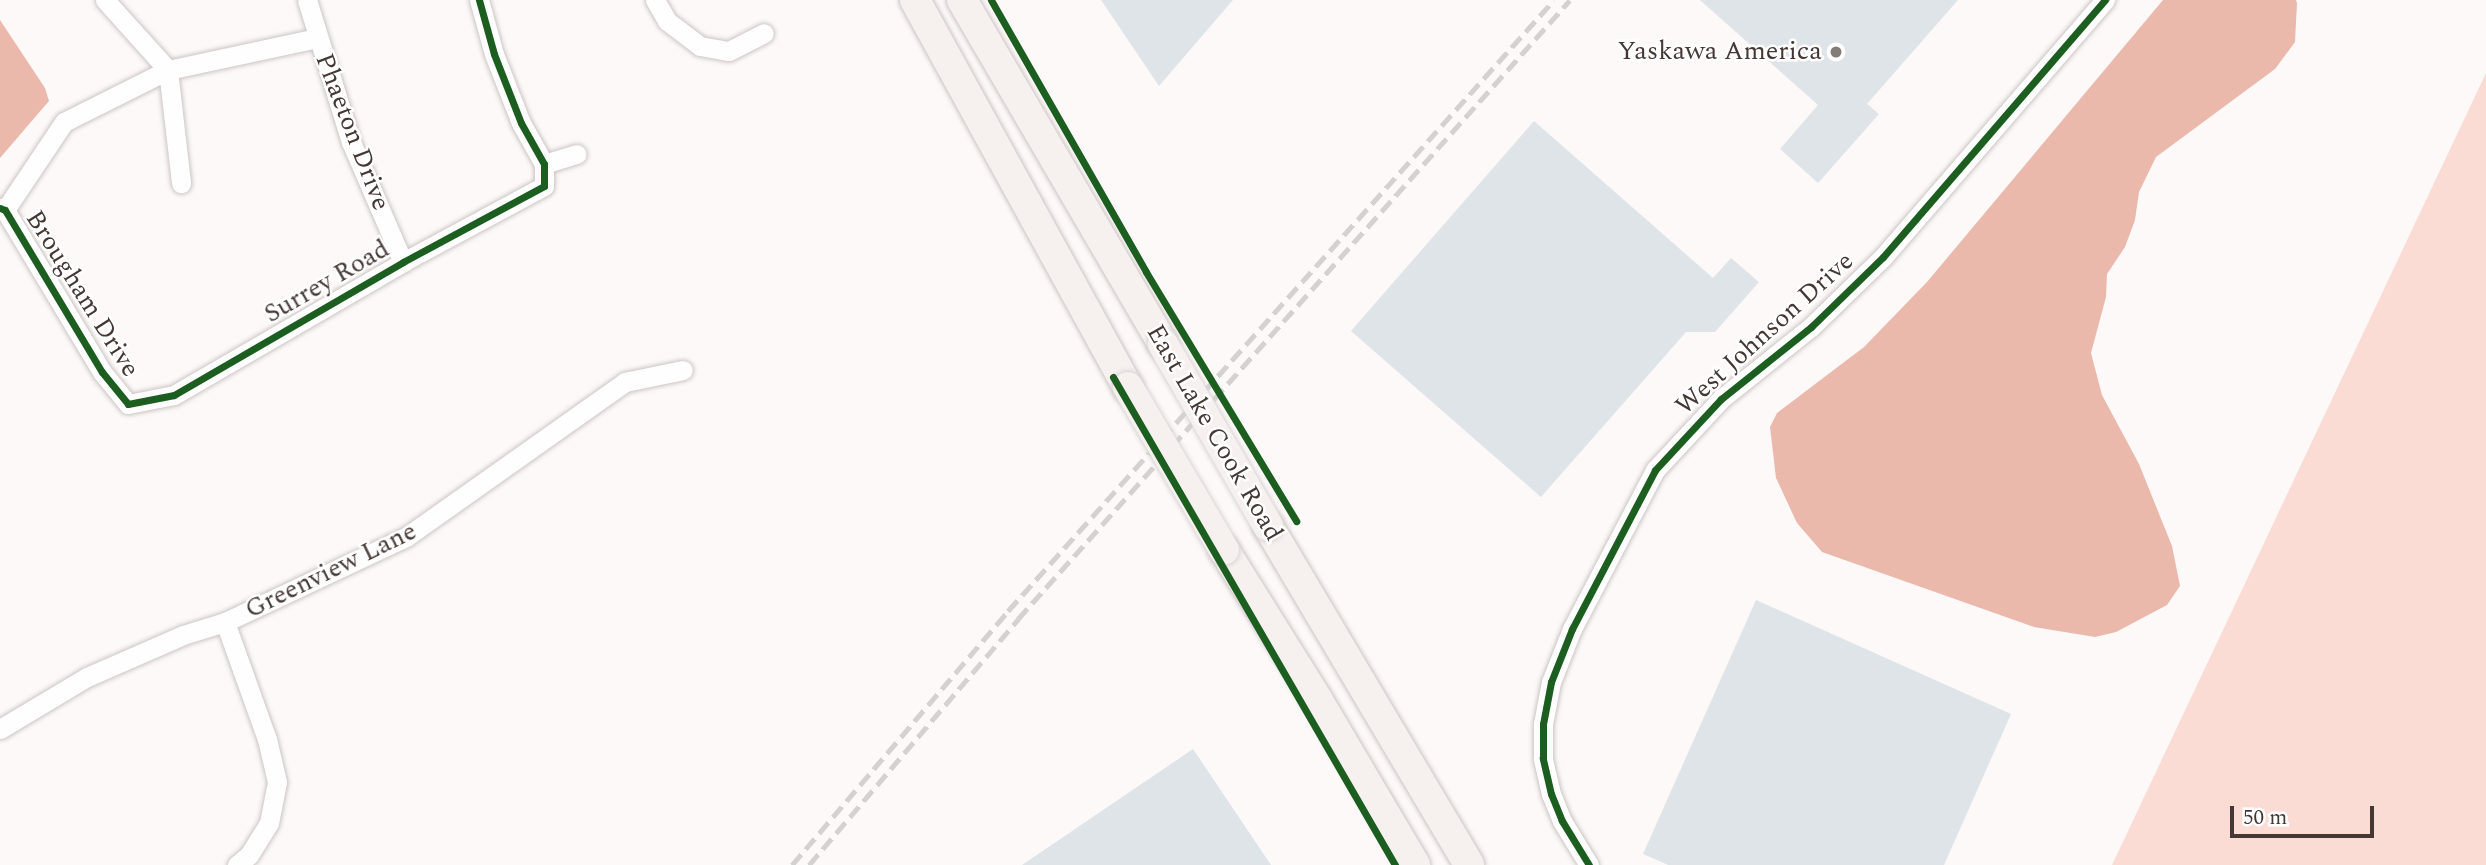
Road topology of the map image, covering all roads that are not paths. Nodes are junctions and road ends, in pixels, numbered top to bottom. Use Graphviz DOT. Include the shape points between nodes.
graph roads {
  1 [pos="105,0"];
  2 [pos="307,0"];
  3 [pos="479,0"];
  4 [pos="655,0"];
  5 [pos="915,0"];
  6 [pos="962,0"];
  7 [pos="2105,0"];
  8 [pos="764,33"];
  9 [pos="317,38"];
  10 [pos="168,70"];
  11 [pos="576,154"];
  12 [pos="544,164"];
  13 [pos="181,183"];
  14 [pos="2,209"];
  15 [pos="403,262"];
  16 [pos="683,370"];
  17 [pos="128,404"];
  18 [pos="225,622"];
  19 [pos="0,729"];
  20 [pos="237,865"];
  21 [pos="1415,865"];
  22 [pos="1469,865"];
  23 [pos="1589,865"];
  1 -- 10 [label="street"];
  2 -- 9 [label="street, Phaeton Drive"];
  3 -- 12 [label="street" via="520,123"];
  4 -- 8 [label="street" via="667,21 701,46 729,51"];
  5 -- 21 [label="main road, East Lake Cook Road, bridge" via="1128,387"];
  6 -- 22 [label="main road, East Lake Cook Road, bridge"];
  7 -- 23 [label="street, West Johnson Drive" via="1883,257 1811,327 1721,399 1655,470 1572,629 1551,682 1545,713 1543,758 1551,794"];
  9 -- 10 [label="street"];
  9 -- 15 [label="street, Phaeton Drive" via="351,142"];
  10 -- 13 [label="street"];
  10 -- 14 [label="street" via="64,122"];
  11 -- 12 [label="street"];
  12 -- 15 [label="street, Surrey Road" via="544,186"];
  14 -- 17 [label="street, Brougham Drive" via="102,372"];
  15 -- 17 [label="street, Surrey Road" via="174,395"];
  16 -- 18 [label="street, Greenview Lane" via="625,382 406,537"];
  18 -- 19 [label="street, Greenview Lane" via="87,677"];
  18 -- 20 [label="street" via="267,739 277,782 269,823"];
}
